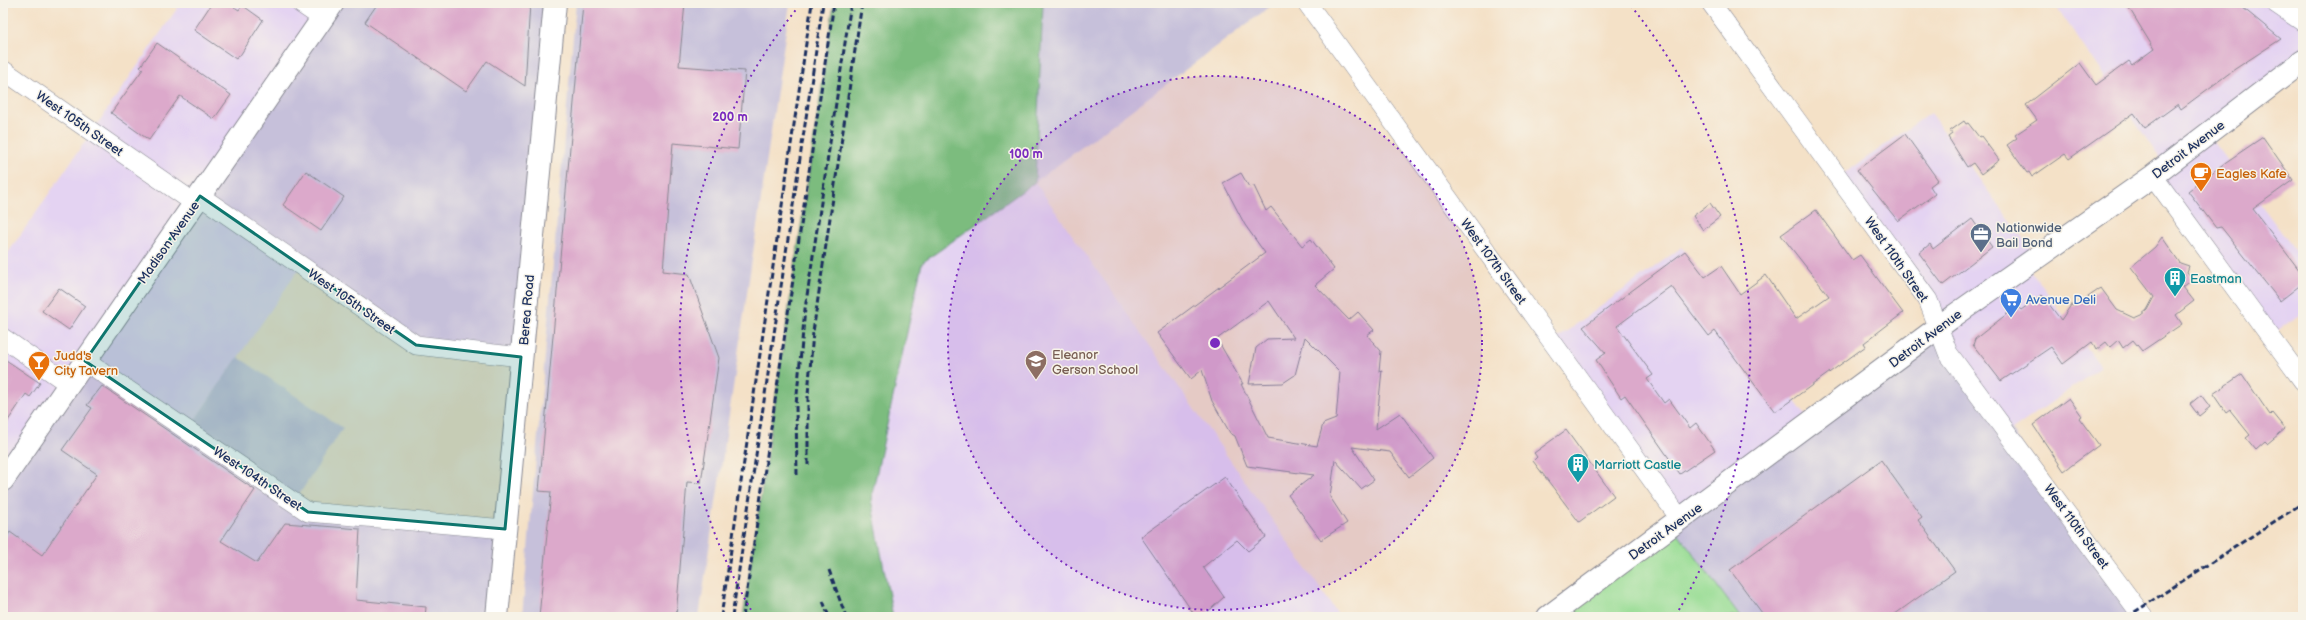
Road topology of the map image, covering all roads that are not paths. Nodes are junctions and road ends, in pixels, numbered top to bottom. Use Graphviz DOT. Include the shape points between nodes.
graph roads {
  1 [pos="300,3"];
  2 [pos="555,3"];
  3 [pos="1307,3"];
  4 [pos="1711,3"];
  5 [pos="2275,3"];
  6 [pos="327,11"];
  7 [pos="2303,22"];
  8 [pos="2303,61"];
  9 [pos="3,70"];
  10 [pos="2153,176"];
  11 [pos="198,200"];
  12 [pos="1938,328"];
  13 [pos="3,338"];
  14 [pos="521,357"];
  15 [pos="85,361"];
  16 [pos="2303,381"];
  17 [pos="69,384"];
  18 [pos="3,480"];
  19 [pos="1681,520"];
  20 [pos="504,529"];
  21 [pos="497,617"];
  22 [pos="1548,617"];
  23 [pos="2143,617"];
  1 -- 6 [label="street"];
  2 -- 14 [label="main road, Berea Road"];
  3 -- 19 [label="street, West 107th Street"];
  4 -- 12 [label="street, West 110th Street" via="1928,300"];
  5 -- 7 [label="street"];
  6 -- 11 [label="main road, Madison Avenue"];
  8 -- 10 [label="main road, Detroit Avenue"];
  9 -- 11 [label="street, West 105th Street"];
  10 -- 12 [label="main road, Detroit Avenue"];
  10 -- 16 [label="street"];
  11 -- 14 [label="street, West 105th Street" via="416,345"];
  11 -- 15 [label="main road, Madison Avenue"];
  12 -- 19 [label="main road, Detroit Avenue"];
  12 -- 23 [label="street, West 110th Street" via="1948,353"];
  13 -- 17 [label="street"];
  14 -- 20 [label="main road, Berea Road"];
  15 -- 17 [label="main road, Madison Avenue"];
  15 -- 20 [label="street, West 104th Street" via="308,512"];
  17 -- 18 [label="main road, Madison Avenue"];
  19 -- 22 [label="main road, Detroit Avenue"];
  20 -- 21 [label="main road, Berea Road"];
}
